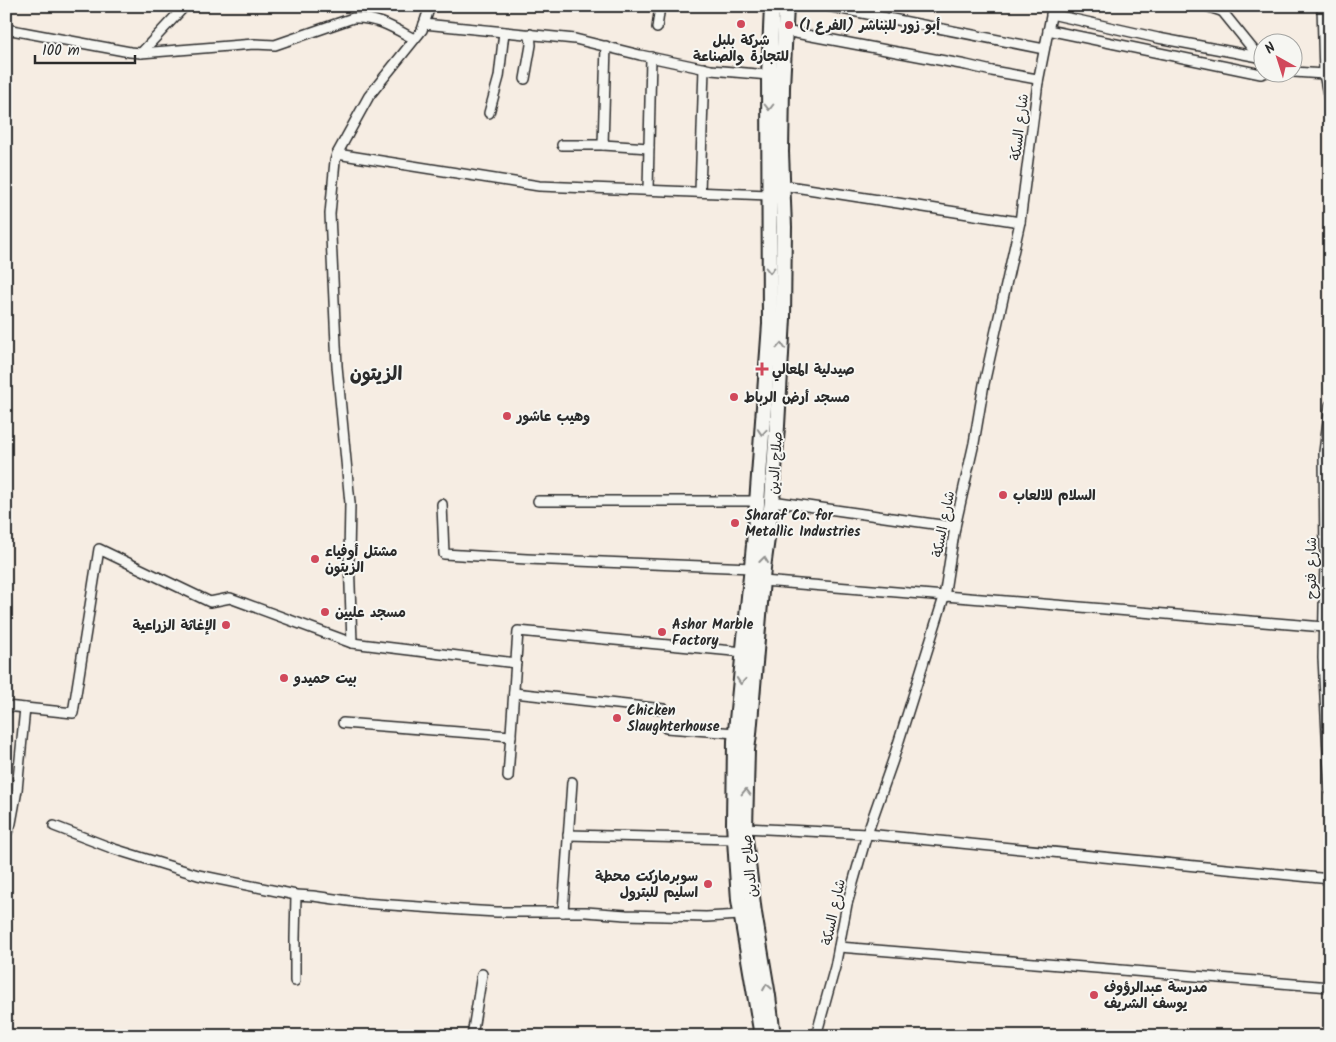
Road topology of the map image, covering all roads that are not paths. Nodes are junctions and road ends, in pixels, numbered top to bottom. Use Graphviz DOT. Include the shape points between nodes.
graph roads {
  1 [pos="184,6"];
  2 [pos="430,6"];
  3 [pos="660,6"];
  4 [pos="772,6"];
  5 [pos="786,6"];
  6 [pos="827,6"];
  7 [pos="1206,6"];
  8 [pos="1322,6"];
  9 [pos="1220,9"];
  10 [pos="1052,10"];
  11 [pos="424,24"];
  12 [pos="656,28"];
  13 [pos="6,29"];
  14 [pos="1048,30"];
  15 [pos="785,31"];
  16 [pos="504,32"];
  17 [pos="530,34"];
  18 [pos="414,39"];
  19 [pos="606,46"];
  20 [pos="1044,49"];
  21 [pos="1254,51"];
  22 [pos="141,52"];
  23 [pos="650,57"];
  24 [pos="1254,59"];
  25 [pos="704,68"];
  26 [pos="1254,72"];
  27 [pos="1304,73"];
  28 [pos="1324,74"];
  29 [pos="770,75"];
  30 [pos="525,79"];
  31 [pos="1038,82"];
  32 [pos="1330,104"];
  33 [pos="489,113"];
  34 [pos="562,145"];
  35 [pos="603,145"];
  36 [pos="649,148"];
  37 [pos="337,154"];
  38 [pos="782,185"];
  39 [pos="648,190"];
  40 [pos="700,192"];
  41 [pos="769,195"];
  42 [pos="1020,222"];
  43 [pos="1330,405"];
  44 [pos="538,501"];
  45 [pos="758,501"];
  46 [pos="772,501"];
  47 [pos="442,504"];
  48 [pos="955,526"];
  49 [pos="752,568"];
  50 [pos="763,581"];
  51 [pos="944,597"];
  52 [pos="1324,628"];
  53 [pos="352,643"];
  54 [pos="744,652"];
  55 [pos="516,663"];
  56 [pos="514,694"];
  57 [pos="6,706"];
  58 [pos="24,708"];
  59 [pos="664,709"];
  60 [pos="343,724"];
  61 [pos="666,728"];
  62 [pos="736,733"];
  63 [pos="511,736"];
  64 [pos="508,777"];
  65 [pos="572,782"];
  66 [pos="1330,791"];
  67 [pos="54,826"];
  68 [pos="745,828"];
  69 [pos="866,834"];
  70 [pos="6,835"];
  71 [pos="568,835"];
  72 [pos="735,839"];
  73 [pos="1330,879"];
  74 [pos="296,896"];
  75 [pos="563,912"];
  76 [pos="741,915"];
  77 [pos="839,947"];
  78 [pos="482,974"];
  79 [pos="295,981"];
  80 [pos="1330,987"];
  81 [pos="472,1036"];
  82 [pos="762,1036"];
  83 [pos="773,1036"];
  84 [pos="816,1036"];
  1 -- 22 [label="street"];
  2 -- 11 [label="street"];
  3 -- 12 [label="street"];
  4 -- 29 [label="highway, صلاح الدين"];
  5 -- 15 [label="highway, صلاح الدين"];
  6 -- 20 [label="street"];
  7 -- 9 [label="street"];
  8 -- 28 [label="street"];
  9 -- 21 [label="street"];
  10 -- 14 [label="street, شارع السكة"];
  10 -- 24 [label="street"];
  11 -- 16 [label="street"];
  11 -- 18 [label="street"];
  13 -- 22 [label="street"];
  14 -- 20 [label="street, شارع السكة"];
  14 -- 26 [label="street"];
  15 -- 31 [label="street" via="1037,79"];
  15 -- 38 [label="highway, صلاح الدين" via="780,152"];
  16 -- 17 [label="street"];
  16 -- 33 [label="street" via="499,77"];
  17 -- 19 [label="street"];
  17 -- 30 [label="street" via="532,45"];
  18 -- 22 [label="street" via="371,18 354,18 275,45"];
  18 -- 37 [label="street" via="369,96"];
  19 -- 23 [label="street"];
  19 -- 35 [label="street"];
  20 -- 31 [label="street, شارع السكة"];
  23 -- 25 [label="street"];
  23 -- 36 [label="street"];
  25 -- 29 [label="street"];
  25 -- 40 [label="street"];
  27 -- 28 [label="street"];
  28 -- 32 [label="street"];
  29 -- 41 [label="highway, صلاح الدين, one-way"];
  31 -- 42 [label="street, شارع السكة"];
  34 -- 35 [label="street"];
  35 -- 36 [label="street"];
  36 -- 39 [label="street"];
  37 -- 39 [label="street" via="539,186"];
  37 -- 53 [label="street" via="330,214 337,366 350,502"];
  38 -- 42 [label="street"];
  46 -- 38 [label="highway, صلاح الدين, one-way" via="782,318"];
  39 -- 40 [label="street"];
  40 -- 41 [label="street"];
  41 -- 45 [label="highway, صلاح الدين, one-way" via="770,324"];
  42 -- 48 [label="street, شارع السكة"];
  43 -- 52 [label="street, شارع فتوح" via="1324,452"];
  44 -- 45 [label="street"];
  45 -- 49 [label="highway, صلاح الدين"];
  46 -- 48 [label="street"];
  50 -- 46 [label="highway, صلاح الدين, one-way"];
  47 -- 49 [label="street" via="444,554"];
  48 -- 51 [label="street, شارع السكة"];
  49 -- 54 [label="highway, صلاح الدين"];
  50 -- 51 [label="street"];
  68 -- 50 [label="highway, صلاح الدين, one-way" via="747,750"];
  51 -- 52 [label="street"];
  51 -- 69 [label="street, شارع السكة" via="893,760"];
  52 -- 66 [label="street, شارع فتوح"];
  53 -- 55 [label="street"];
  53 -- 58 [label="street" via="230,598 210,602 99,549 73,713"];
  54 -- 55 [label="street" via="518,631"];
  54 -- 62 [label="highway, صلاح الدين, one-way"];
  55 -- 56 [label="street"];
  56 -- 59 [label="street"];
  56 -- 63 [label="street"];
  57 -- 58 [label="street"];
  58 -- 70 [label="street" via="17,790"];
  60 -- 63 [label="street"];
  61 -- 62 [label="street"];
  62 -- 72 [label="highway, صلاح الدين"];
  63 -- 64 [label="street"];
  65 -- 71 [label="street"];
  67 -- 74 [label="street" via="198,875"];
  68 -- 69 [label="street"];
  83 -- 68 [label="highway, صلاح الدين, one-way"];
  69 -- 73 [label="street"];
  69 -- 77 [label="street, شارع السكة"];
  71 -- 72 [label="street"];
  71 -- 75 [label="street"];
  72 -- 76 [label="highway, صلاح الدين"];
  74 -- 75 [label="street" via="462,910"];
  74 -- 79 [label="street"];
  75 -- 76 [label="street" via="706,917"];
  76 -- 82 [label="highway, صلاح الدين"];
  77 -- 80 [label="street"];
  77 -- 84 [label="street, شارع السكة"];
  78 -- 81 [label="street"];
}
